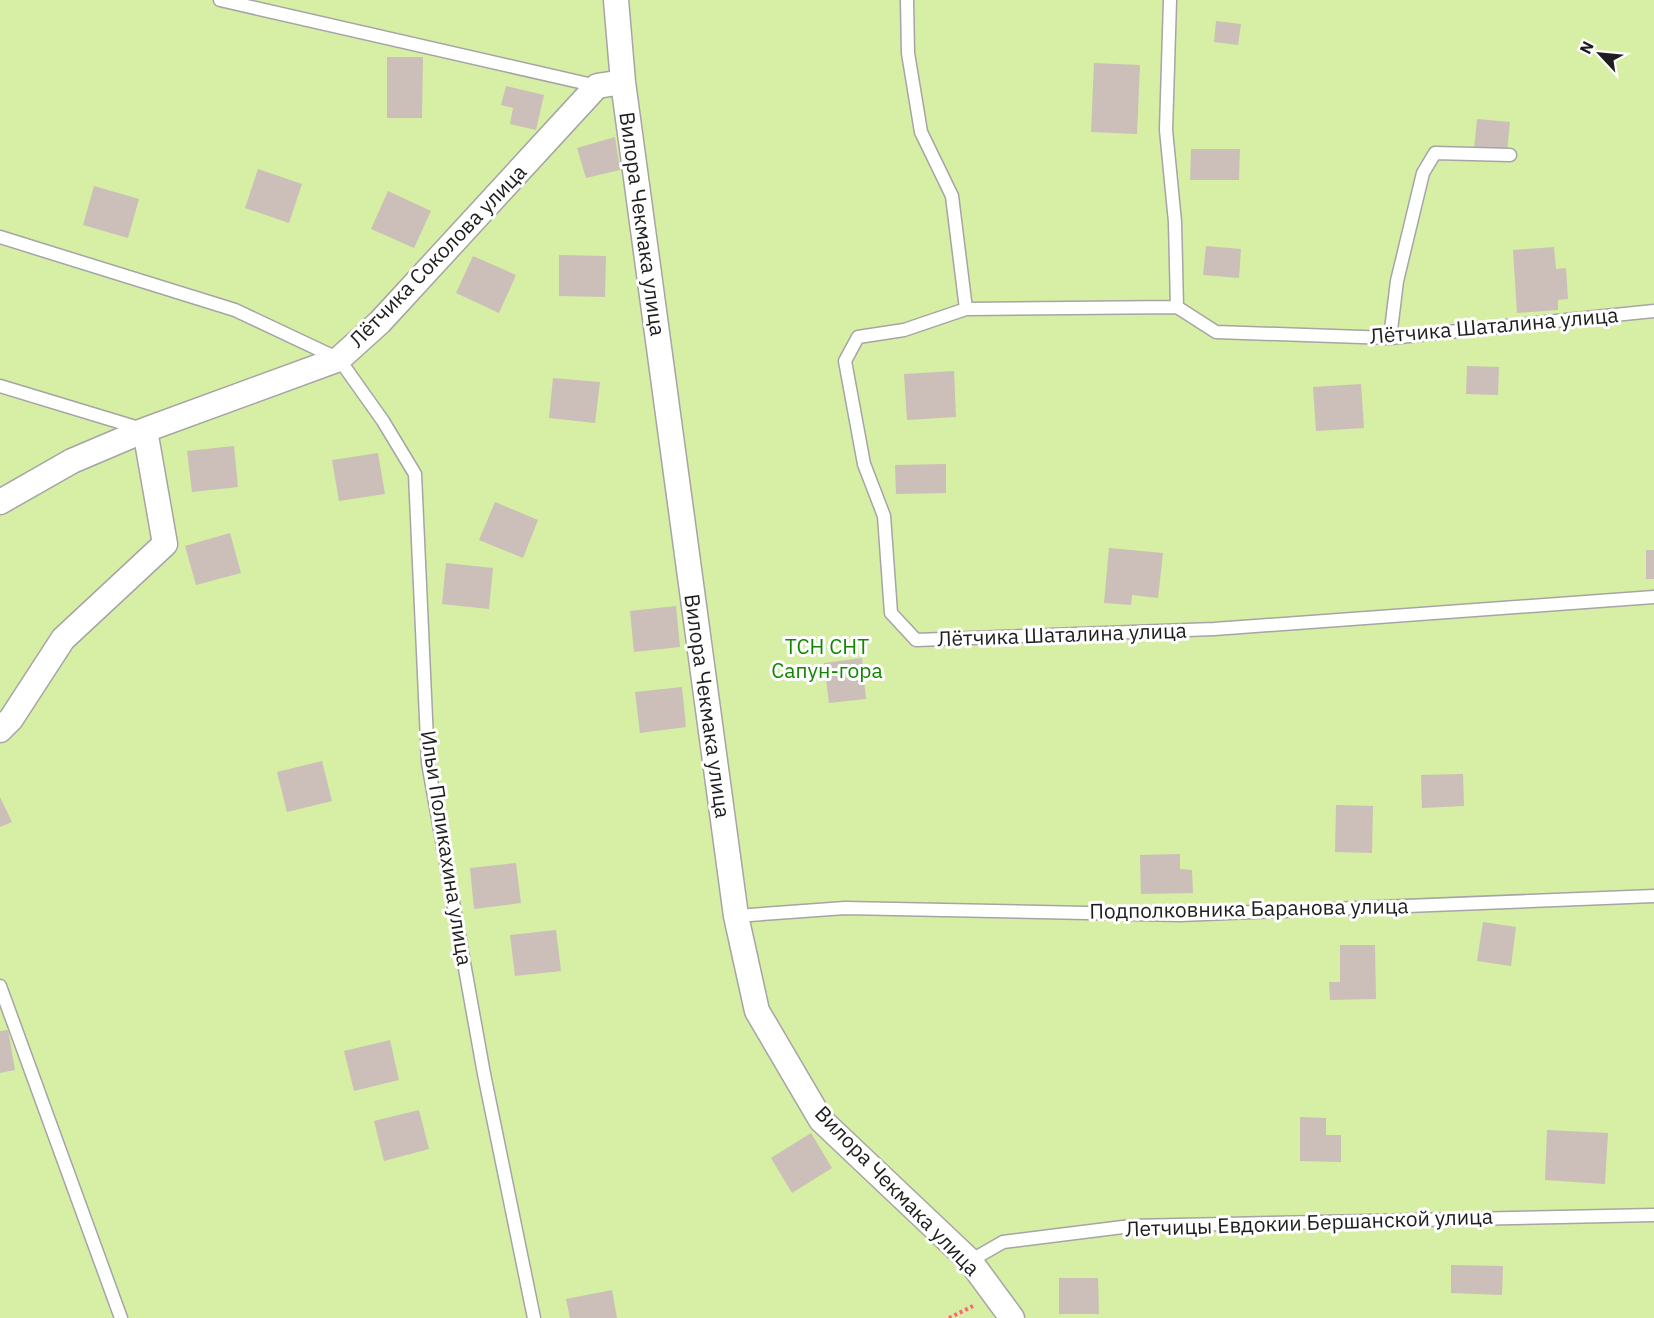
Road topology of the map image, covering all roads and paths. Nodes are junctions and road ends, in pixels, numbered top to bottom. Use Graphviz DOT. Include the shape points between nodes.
graph roads {
  1 [pos="220,0"];
  2 [pos="616,0"];
  3 [pos="907,0"];
  4 [pos="1170,0"];
  5 [pos="623,82"];
  6 [pos="597,86"];
  7 [pos="1510,155"];
  8 [pos="0,237"];
  9 [pos="1178,307"];
  10 [pos="966,309"];
  11 [pos="1654,311"];
  12 [pos="1390,338"];
  13 [pos="339,359"];
  14 [pos="0,386"];
  15 [pos="145,430"];
  16 [pos="0,502"];
  17 [pos="1654,597"];
  18 [pos="0,730"];
  19 [pos="1654,896"];
  20 [pos="736,916"];
  21 [pos="0,986"];
  22 [pos="1654,1215"];
  23 [pos="970,1261"];
  24 [pos="120,1318"];
  25 [pos="534,1318"];
  26 [pos="1012,1318"];
  1 -- 6 [label="lane"];
  2 -- 5 [label="street, Вилора Чекмака улица"];
  3 -- 10 [label="lane" via="908,53 921,132 952,196"];
  4 -- 9 [label="lane" via="1166,130"];
  5 -- 6 [label="street"];
  5 -- 20 [label="street, Вилора Чекмака улица"];
  6 -- 13 [label="street, Лётчика Соколова улица" via="380,322"];
  7 -- 12 [label="lane" via="1435,153 1423,173 1397,281"];
  8 -- 13 [label="lane" via="235,310"];
  9 -- 10 [label="lane, Лётчика Шаталина улица"];
  9 -- 12 [label="lane, Лётчика Шаталина улица" via="1216,332"];
  10 -- 17 [label="lane, Лётчика Шаталина улица" via="904,330 858,337 845,361 864,464 884,516 891,613 916,640 1214,629"];
  11 -- 12 [label="lane, Лётчика Шаталина улица"];
  13 -- 15 [label="street, Лётчика Соколова улица"];
  13 -- 25 [label="lane, Ильи Поликахина улица" via="415,474 428,763 484,1074"];
  14 -- 15 [label="lane"];
  15 -- 16 [label="street, Лётчика Соколова улица" via="72,460"];
  15 -- 18 [label="street" via="165,544 63,639"];
  19 -- 20 [label="lane, Подполковника Баранова улица" via="1180,915 844,908"];
  20 -- 23 [label="street, Вилора Чекмака улица" via="757,1011 821,1120"];
  21 -- 24 [label="lane"];
  22 -- 23 [label="lane, Летчицы Евдокии Бершанской улица" via="1131,1226 1003,1242"];
  23 -- 26 [label="street, Вилора Чекмака улица"];
}
